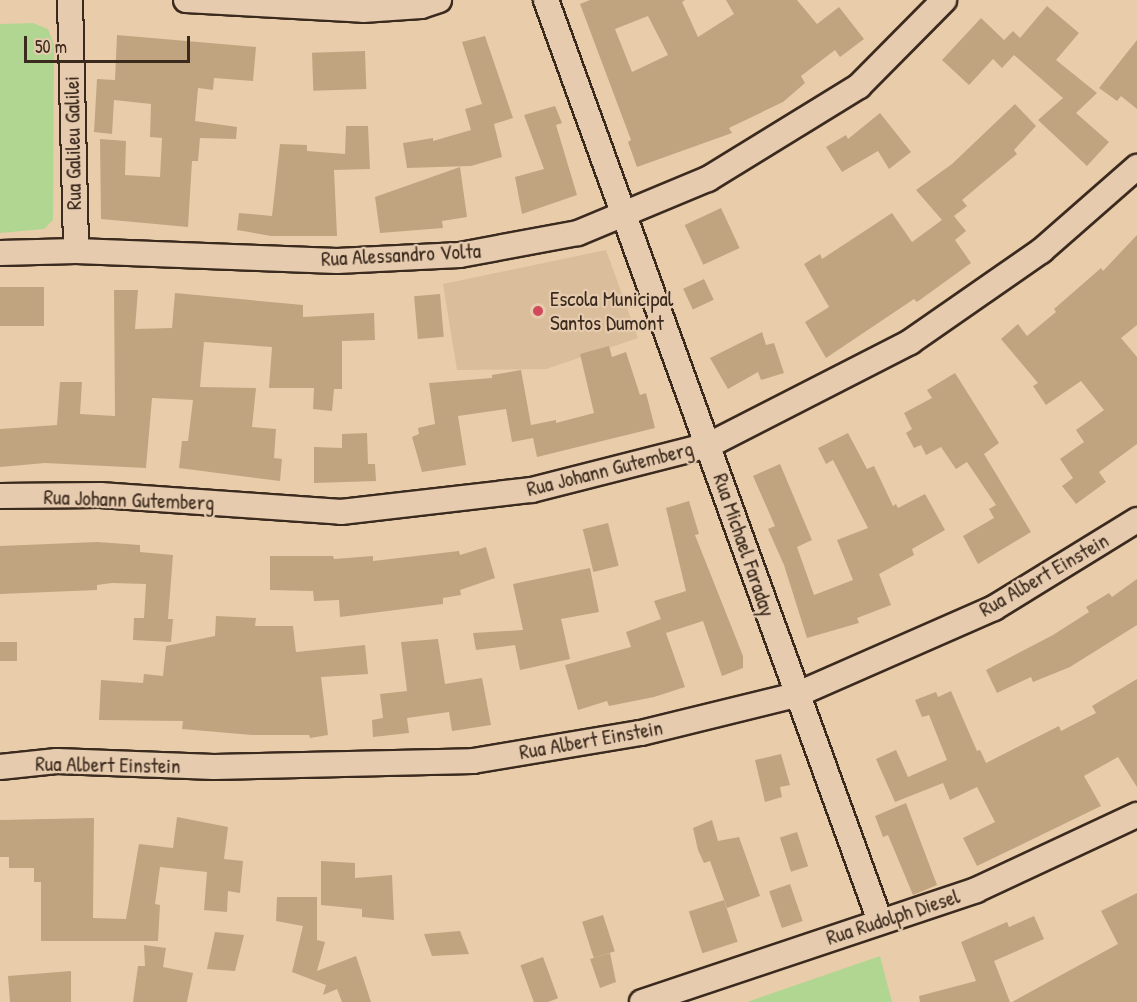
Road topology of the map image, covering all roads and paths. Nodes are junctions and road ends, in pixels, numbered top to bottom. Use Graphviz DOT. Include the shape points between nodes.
graph roads {
  1 [pos="70,0"];
  2 [pos="186,0"];
  3 [pos="439,0"];
  4 [pos="546,0"];
  5 [pos="944,0"];
  6 [pos="1137,167"];
  7 [pos="622,214"];
  8 [pos="76,251"];
  9 [pos="0,253"];
  10 [pos="709,445"];
  11 [pos="0,496"];
  12 [pos="1137,520"];
  13 [pos="796,695"];
  14 [pos="0,766"];
  15 [pos="1137,815"];
  16 [pos="880,921"];
  17 [pos="642,1002"];
  1 -- 8 [label="street, Rua Galileu Galilei"];
  2 -- 3 [label="street" via="363,10 413,7"];
  4 -- 7 [label="street, Rua Michael Faraday"];
  5 -- 7 [label="street, Rua Alessandro Volta" via="859,86 708,179"];
  6 -- 10 [label="street, Rua Johann Gutemberg" via="1041,251 910,342"];
  7 -- 8 [label="street, Rua Alessandro Volta" via="578,233 460,255 337,261"];
  7 -- 10 [label="street, Rua Michael Faraday"];
  8 -- 9 [label="street, Rua Alessandro Volta"];
  10 -- 11 [label="street, Rua Johann Gutemberg" via="532,490 341,512 100,495"];
  10 -- 13 [label="street, Rua Michael Faraday"];
  12 -- 13 [label="street, Rua Albert Einstein" via="994,608"];
  13 -- 14 [label="street, Rua Albert Einstein" via="641,733 473,761 214,768 57,761"];
  13 -- 16 [label="street, Rua Michael Faraday"];
  15 -- 16 [label="street, Rua Rudolph Diesel" via="976,890"];
  16 -- 17 [label="street, Rua Rudolph Diesel"];
}
